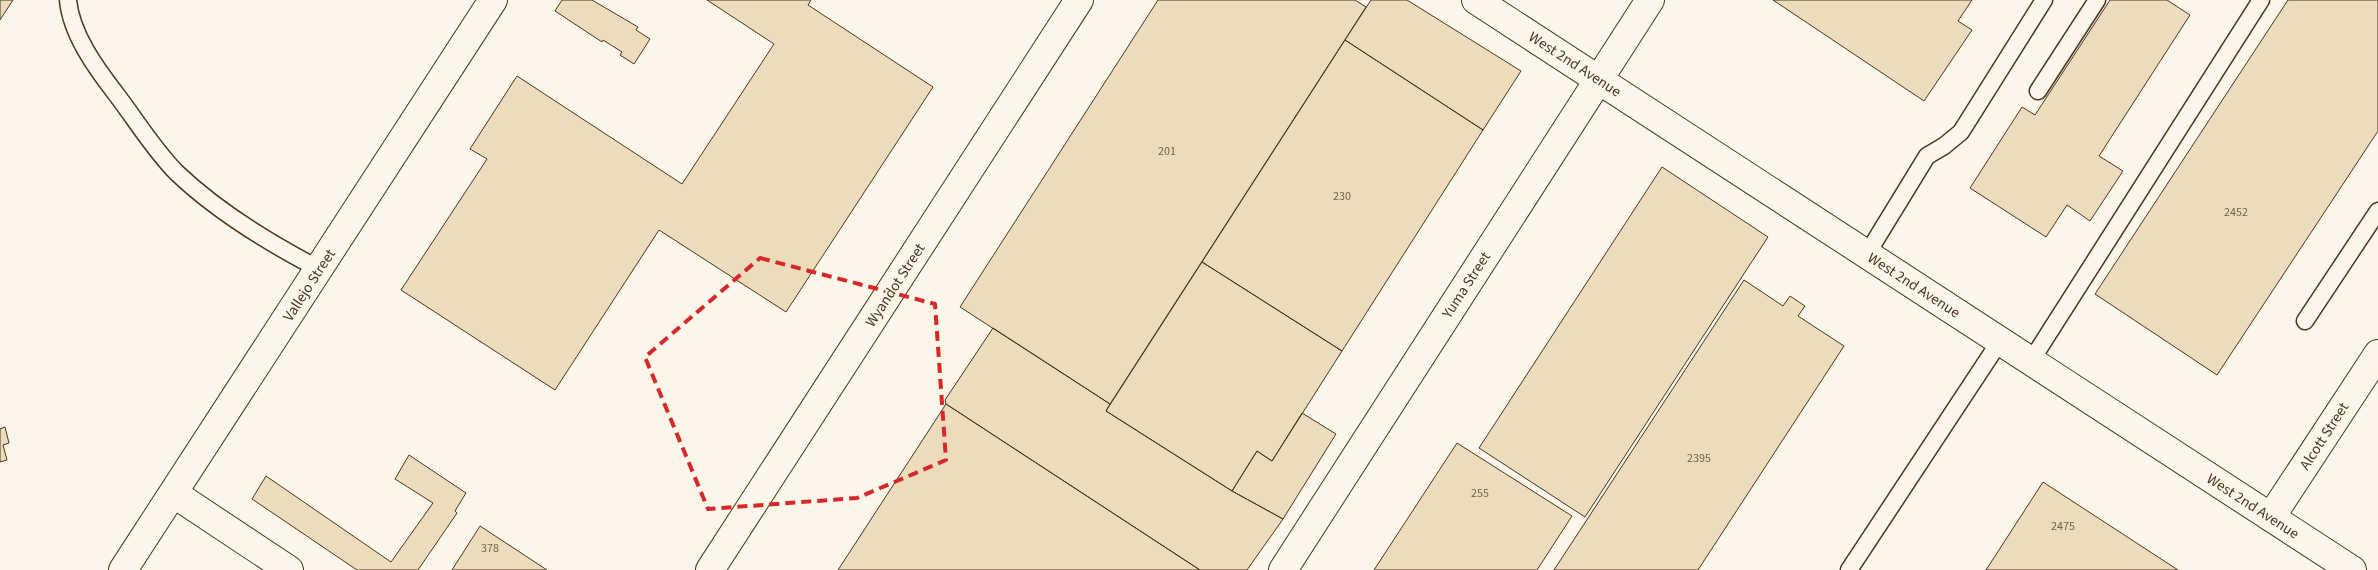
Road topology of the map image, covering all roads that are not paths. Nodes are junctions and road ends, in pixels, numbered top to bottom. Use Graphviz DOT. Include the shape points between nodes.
graph roads {
  1 [pos="68,0"];
  2 [pos="494,0"];
  3 [pos="1079,0"];
  4 [pos="1476,0"];
  5 [pos="1650,0"];
  6 [pos="2044,0"];
  7 [pos="2097,0"];
  8 [pos="2261,0"];
  9 [pos="1598,79"];
  10 [pos="2038,91"];
  11 [pos="2378,210"];
  12 [pos="1867,254"];
  13 [pos="319,270"];
  14 [pos="2305,321"];
  15 [pos="2000,341"];
  16 [pos="2378,354"];
  17 [pos="2032,361"];
  18 [pos="173,494"];
  19 [pos="2271,517"];
  20 [pos="123,570"];
  21 [pos="289,570"];
  22 [pos="710,570"];
  23 [pos="1283,570"];
  24 [pos="1849,570"];
  25 [pos="2352,570"];
  1 -- 13 [label="lane" via="76,30 101,74 176,172 270,243"];
  2 -- 13 [label="street, Vallejo Street"];
  3 -- 22 [label="street, Wyandot Street"];
  4 -- 9 [label="street, West 2nd Avenue"];
  5 -- 9 [label="street, Yuma Street"];
  6 -- 12 [label="lane" via="1960,132 1927,156"];
  7 -- 10 [label="lane"];
  8 -- 17 [label="lane"];
  9 -- 12 [label="street, West 2nd Avenue"];
  9 -- 23 [label="street, Yuma Street"];
  11 -- 14 [label="lane"];
  12 -- 15 [label="street, West 2nd Avenue"];
  13 -- 18 [label="street, Vallejo Street"];
  15 -- 17 [label="street, West 2nd Avenue"];
  15 -- 24 [label="lane"];
  16 -- 19 [label="street, Alcott Street"];
  17 -- 19 [label="street, West 2nd Avenue"];
  18 -- 20 [label="street, Vallejo Street"];
  18 -- 21 [label="street"];
  19 -- 25 [label="street, West 2nd Avenue"];
}
